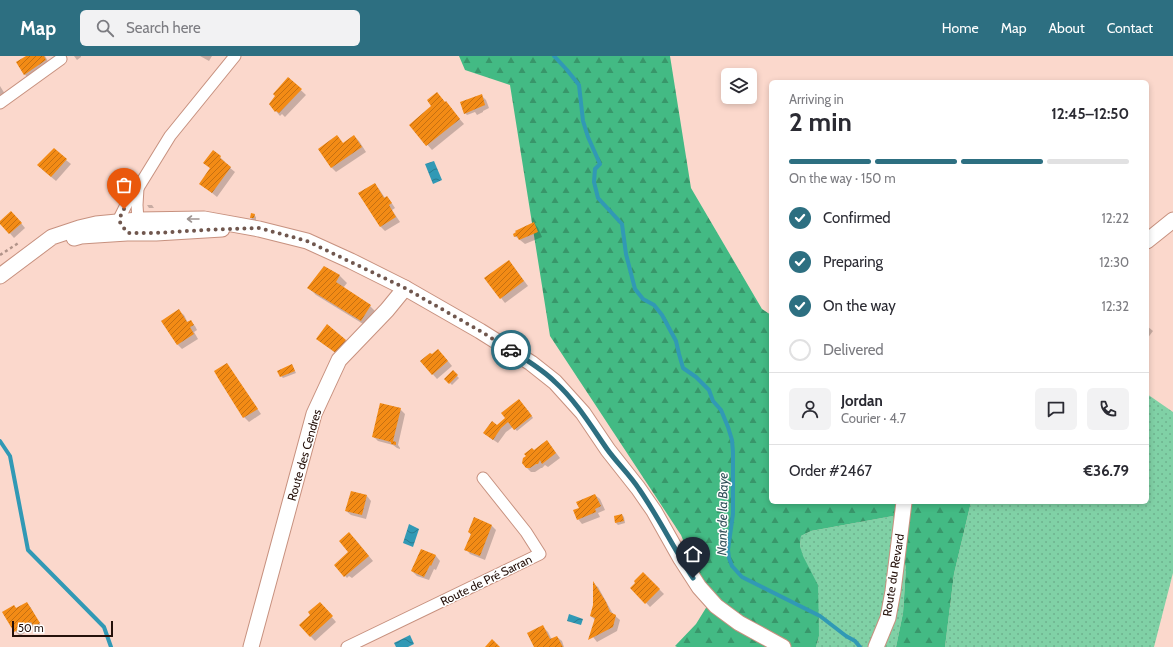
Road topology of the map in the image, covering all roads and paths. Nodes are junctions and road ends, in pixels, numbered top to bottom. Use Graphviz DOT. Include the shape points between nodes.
graph roads {
  1 [pos="235,56"];
  2 [pos="61,59"];
  3 [pos="0,103"];
  4 [pos="138,188"];
  5 [pos="138,220"];
  6 [pos="1173,220"];
  7 [pos="124,227"];
  8 [pos="259,228"];
  9 [pos="1149,239"];
  10 [pos="0,276"];
  11 [pos="405,288"];
  12 [pos="482,478"];
  13 [pos="904,504"];
  14 [pos="877,646"];
  15 [pos="251,647"];
  16 [pos="347,647"];
  17 [pos="783,647"];
  1 -- 4 [label="street" via="170,136"];
  2 -- 3 [label="street"];
  4 -- 5 [label="street"];
  4 -- 7 [label="street" via="120,217"];
  5 -- 7 [label="main road"];
  8 -- 5 [label="main road, one-way" via="204,220"];
  6 -- 9 [label="main road"];
  7 -- 8 [label="main road" via="156,233"];
  7 -- 10 [label="main road" via="66,240 27,256"];
  8 -- 11 [label="main road" via="307,241"];
  11 -- 15 [label="main road, Route des Cendres" via="338,360 314,414"];
  11 -- 17 [label="main road" via="480,331 531,363 555,382 583,413 638,488 699,587 716,606 739,623"];
  12 -- 16 [label="street, Route de Pré Sarran" via="526,532 540,554"];
  13 -- 14 [label="main road, Route du Revard" via="888,618"];
}
